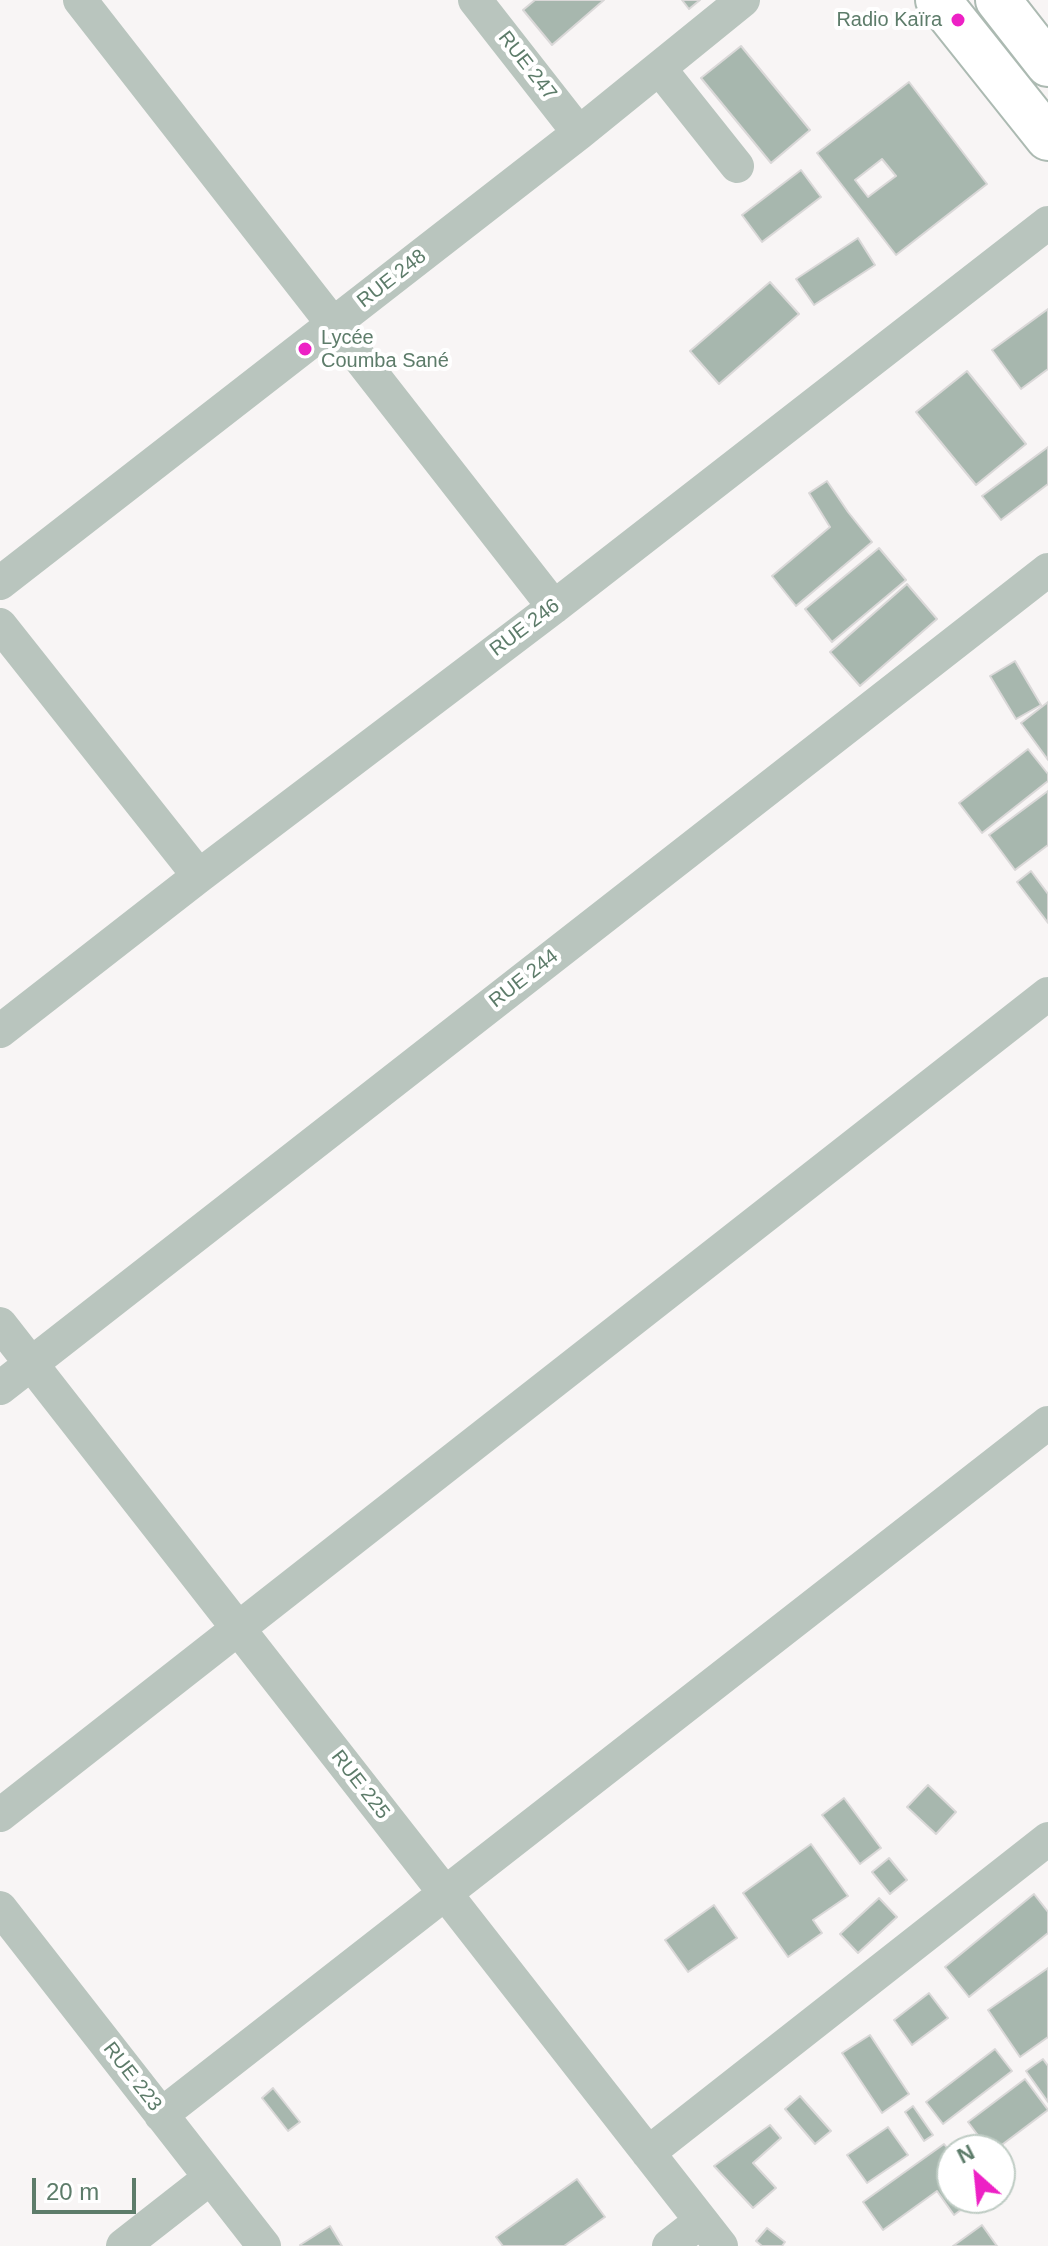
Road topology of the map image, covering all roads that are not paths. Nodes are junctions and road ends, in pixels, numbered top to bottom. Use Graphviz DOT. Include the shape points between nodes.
graph roads {
  1 [pos="80,0"];
  2 [pos="475,0"];
  3 [pos="743,0"];
  4 [pos="938,0"];
  5 [pos="998,0"];
  6 [pos="1048,64"];
  7 [pos="659,68"];
  8 [pos="579,133"];
  9 [pos="1048,138"];
  10 [pos="737,166"];
  11 [pos="1048,223"];
  12 [pos="333,325"];
  13 [pos="1048,570"];
  14 [pos="0,583"];
  15 [pos="554,607"];
  16 [pos="0,625"];
  17 [pos="199,876"];
  18 [pos="1048,994"];
  19 [pos="0,1031"];
  20 [pos="0,1324"];
  21 [pos="31,1364"];
  22 [pos="0,1388"];
  23 [pos="1048,1423"];
  24 [pos="239,1629"];
  25 [pos="0,1815"];
  26 [pos="1048,1839"];
  27 [pos="446,1894"];
  28 [pos="0,1909"];
  29 [pos="161,2115"];
  30 [pos="648,2153"];
  31 [pos="210,2178"];
  32 [pos="711,2234"];
  33 [pos="123,2246"];
  34 [pos="264,2246"];
  35 [pos="669,2246"];
  1 -- 12 [label="street"];
  2 -- 8 [label="street, RUE 247"];
  3 -- 7 [label="street, RUE 248"];
  4 -- 9 [label="main road"];
  5 -- 6 [label="main road"];
  7 -- 8 [label="street, RUE 248"];
  7 -- 10 [label="street"];
  8 -- 12 [label="street, RUE 248"];
  11 -- 15 [label="street, RUE 246"];
  12 -- 14 [label="street, RUE 248"];
  12 -- 15 [label="street"];
  13 -- 21 [label="street, RUE 244"];
  15 -- 17 [label="street, RUE 246"];
  16 -- 17 [label="street"];
  17 -- 19 [label="street, RUE 246"];
  18 -- 24 [label="street"];
  20 -- 21 [label="street, RUE 225"];
  21 -- 22 [label="street, RUE 244"];
  21 -- 24 [label="street, RUE 225"];
  23 -- 27 [label="street"];
  24 -- 25 [label="street"];
  24 -- 27 [label="street, RUE 225"];
  26 -- 30 [label="street"];
  27 -- 29 [label="street"];
  27 -- 30 [label="street, RUE 225"];
  28 -- 29 [label="street, RUE 223"];
  29 -- 31 [label="street, RUE 223"];
  30 -- 32 [label="street, RUE 225"];
  31 -- 33 [label="street"];
  31 -- 34 [label="street, RUE 223"];
  32 -- 35 [label="street"];
}
